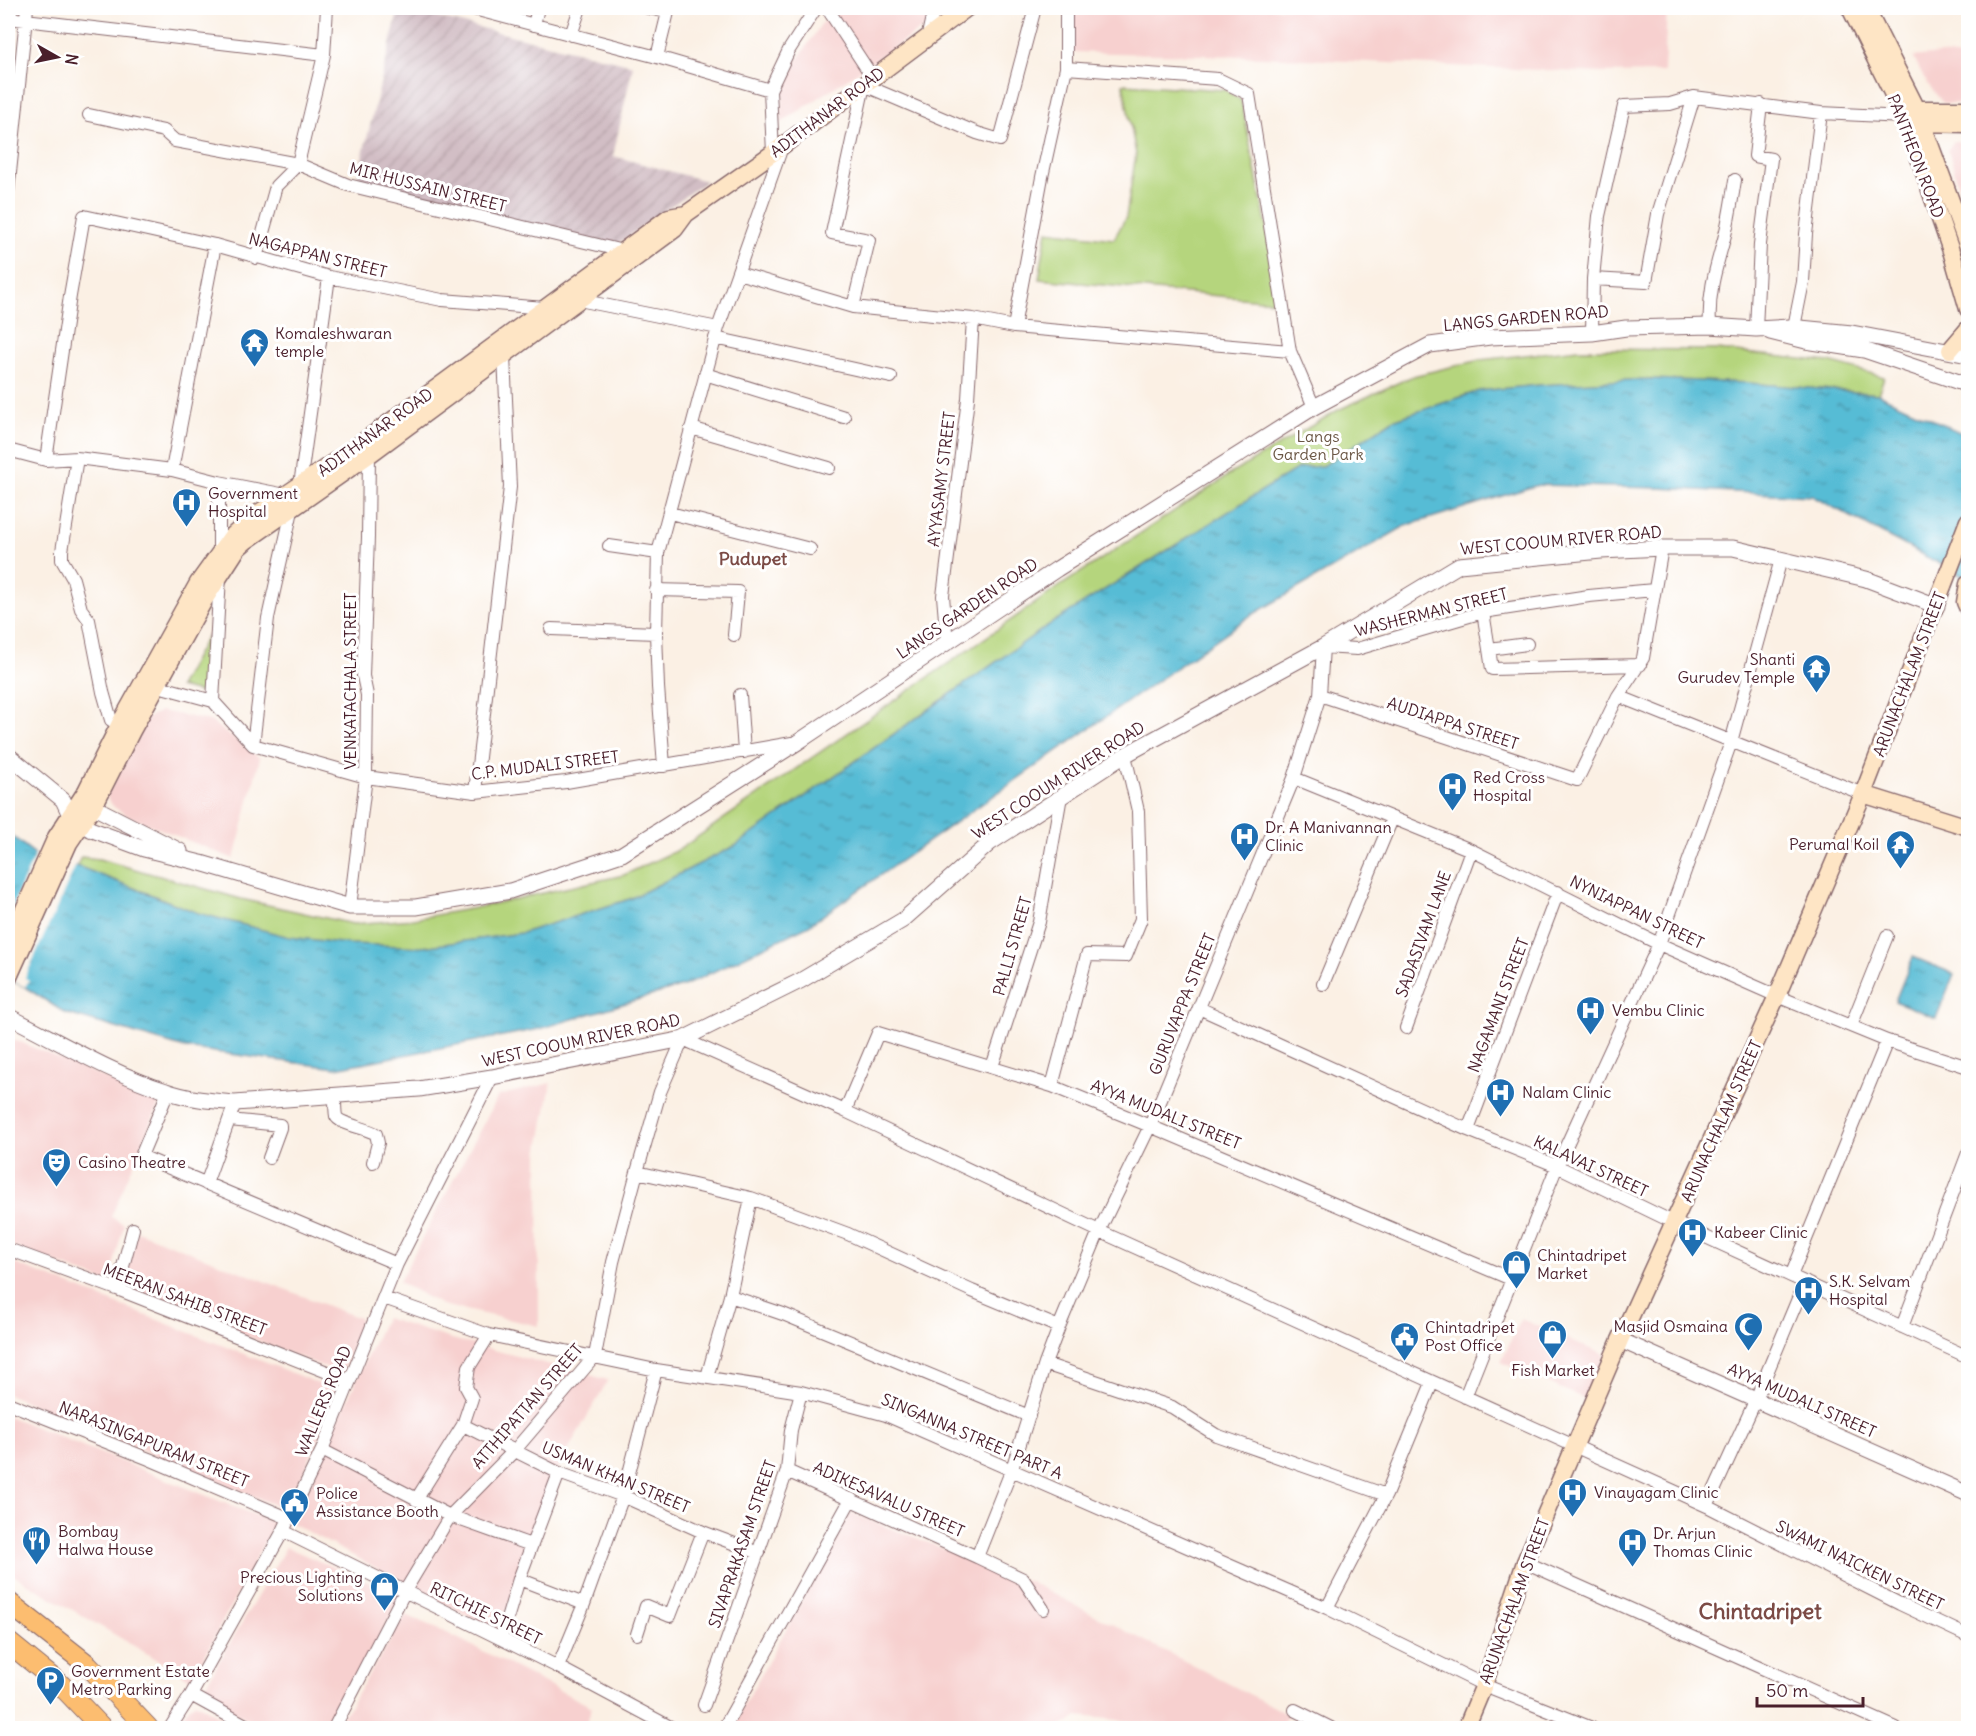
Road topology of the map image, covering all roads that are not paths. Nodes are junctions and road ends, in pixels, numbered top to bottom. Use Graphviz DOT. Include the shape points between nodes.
graph roads {
  1 [pos="27,8"];
  2 [pos="327,8"];
  3 [pos="470,8"];
  4 [pos="538,8"];
  5 [pos="580,8"];
  6 [pos="648,8"];
  7 [pos="816,8"];
  8 [pos="827,8"];
  9 [pos="934,8"];
  10 [pos="967,8"];
  11 [pos="1035,8"];
  12 [pos="1066,8"];
  13 [pos="1850,8"];
  14 [pos="1866,8"];
  15 [pos="488,10"];
  16 [pos="669,10"];
  17 [pos="8,18"];
  18 [pos="26,21"];
  19 [pos="534,25"];
  20 [pos="571,35"];
  21 [pos="927,39"];
  22 [pos="324,55"];
  23 [pos="657,57"];
  24 [pos="1066,68"];
  25 [pos="869,82"];
  26 [pos="770,90"];
  27 [pos="1694,97"];
  28 [pos="1761,104"];
  29 [pos="1968,110"];
  30 [pos="1821,112"];
  31 [pos="88,115"];
  32 [pos="1910,116"];
  33 [pos="1968,124"];
  34 [pos="778,150"];
  35 [pos="298,164"];
  36 [pos="1736,180"];
  37 [pos="8,192"];
  38 [pos="686,214"];
  39 [pos="1968,244"];
  40 [pos="215,245"];
  41 [pos="1950,248"];
  42 [pos="623,251"];
  43 [pos="256,258"];
  44 [pos="738,273"];
  45 [pos="329,277"];
  46 [pos="1593,279"];
  47 [pos="579,300"];
  48 [pos="854,307"];
  49 [pos="546,308"];
  50 [pos="1968,309"];
  51 [pos="973,319"];
  52 [pos="1710,326"];
  53 [pos="1014,327"];
  54 [pos="1794,327"];
  55 [pos="1756,329"];
  56 [pos="1968,329"];
  57 [pos="717,333"];
  58 [pos="1592,333"];
  59 [pos="1290,351"];
  60 [pos="1950,351"];
  61 [pos="1968,355"];
  62 [pos="504,356"];
  63 [pos="705,374"];
  64 [pos="891,377"];
  65 [pos="1968,385"];
  66 [pos="1314,407"];
  67 [pos="844,417"];
  68 [pos="691,428"];
  69 [pos="8,450"];
  70 [pos="369,455"];
  71 [pos="77,458"];
  72 [pos="46,460"];
  73 [pos="829,468"];
  74 [pos="172,470"];
  75 [pos="219,482"];
  76 [pos="300,485"];
  77 [pos="290,501"];
  78 [pos="670,513"];
  79 [pos="1968,520"];
  80 [pos="609,546"];
  81 [pos="1662,548"];
  82 [pos="810,549"];
  83 [pos="658,553"];
  84 [pos="218,554"];
  85 [pos="1781,559"];
  86 [pos="220,575"];
  87 [pos="1968,584"];
  88 [pos="656,590"];
  89 [pos="1654,590"];
  90 [pos="1937,606"];
  91 [pos="1968,609"];
  92 [pos="1482,612"];
  93 [pos="551,629"];
  94 [pos="656,633"];
  95 [pos="734,635"];
  96 [pos="947,643"];
  97 [pos="1527,644"];
  98 [pos="1323,647"];
  99 [pos="1489,649"];
  100 [pos="1640,665"];
  101 [pos="158,686"];
  102 [pos="740,695"];
  103 [pos="1320,695"];
  104 [pos="1617,696"];
  105 [pos="213,701"];
  106 [pos="119,725"];
  107 [pos="798,742"];
  108 [pos="1731,742"];
  109 [pos="253,744"];
  110 [pos="744,752"];
  111 [pos="8,755"];
  112 [pos="1125,755"];
  113 [pos="664,766"];
  114 [pos="366,777"];
  115 [pos="1294,778"];
  116 [pos="475,792"];
  117 [pos="1863,794"];
  118 [pos="1060,796"];
  119 [pos="78,809"];
  120 [pos="1392,819"];
  121 [pos="1968,827"];
  122 [pos="63,840"];
  123 [pos="1472,850"];
  124 [pos="201,862"];
  125 [pos="1558,892"];
  126 [pos="350,907"];
  127 [pos="1887,936"];
  128 [pos="1659,944"];
  129 [pos="8,945"];
  130 [pos="8,979"];
  131 [pos="1323,984"];
  132 [pos="1777,996"];
  133 [pos="1198,1008"];
  134 [pos="8,1016"];
  135 [pos="1851,1026"];
  136 [pos="1406,1028"];
  137 [pos="682,1040"];
  138 [pos="1887,1041"];
  139 [pos="992,1067"];
  140 [pos="1968,1067"];
  141 [pos="492,1077"];
  142 [pos="1052,1086"];
  143 [pos="168,1092"];
  144 [pos="335,1097"];
  145 [pos="234,1103"];
  146 [pos="845,1111"];
  147 [pos="229,1120"];
  148 [pos="1150,1126"];
  149 [pos="1468,1130"];
  150 [pos="1968,1154"];
  151 [pos="269,1158"];
  152 [pos="373,1162"];
  153 [pos="1557,1167"];
  154 [pos="637,1172"];
  155 [pos="206,1184"];
  156 [pos="751,1198"];
  157 [pos="1675,1223"];
  158 [pos="133,1229"];
  159 [pos="1099,1231"];
  160 [pos="8,1249"];
  161 [pos="397,1264"];
  162 [pos="1791,1276"];
  163 [pos="1511,1279"];
  164 [pos="1805,1282"];
  165 [pos="117,1289"];
  166 [pos="730,1296"];
  167 [pos="384,1298"];
  168 [pos="1059,1327"];
  169 [pos="1902,1327"];
  170 [pos="489,1335"];
  171 [pos="1620,1340"];
  172 [pos="595,1356"];
  173 [pos="1968,1357"];
  174 [pos="1045,1364"];
  175 [pos="656,1370"];
  176 [pos="707,1377"];
  177 [pos="350,1381"];
  178 [pos="1432,1383"];
  179 [pos="801,1392"];
  180 [pos="1465,1397"];
  181 [pos="1756,1399"];
  182 [pos="8,1403"];
  183 [pos="1029,1416"];
  184 [pos="463,1425"];
  185 [pos="1574,1447"];
  186 [pos="322,1450"];
  187 [pos="515,1450"];
  188 [pos="1012,1469"];
  189 [pos="787,1471"];
  190 [pos="559,1473"];
  191 [pos="1968,1494"];
  192 [pos="1386,1495"];
  193 [pos="623,1496"];
  194 [pos="851,1499"];
  195 [pos="416,1500"];
  196 [pos="1707,1506"];
  197 [pos="450,1516"];
  198 [pos="288,1518"];
  199 [pos="283,1531"];
  200 [pos="703,1532"];
  201 [pos="531,1545"];
  202 [pos="759,1553"];
  203 [pos="977,1557"];
  204 [pos="1525,1562"];
  205 [pos="519,1580"];
  206 [pos="405,1591"];
  207 [pos="8,1602"];
  208 [pos="584,1604"];
  209 [pos="1327,1608"];
  210 [pos="1043,1609"];
  211 [pos="637,1634"];
  212 [pos="1968,1636"];
  213 [pos="501,1639"];
  214 [pos="8,1642"];
  215 [pos="558,1666"];
  216 [pos="1484,1685"];
  217 [pos="191,1695"];
  218 [pos="704,1705"];
  219 [pos="1295,1710"];
  220 [pos="102,1728"];
  221 [pos="148,1728"];
  222 [pos="170,1728"];
  223 [pos="251,1728"];
  224 [pos="334,1728"];
  225 [pos="672,1728"];
  226 [pos="724,1728"];
  227 [pos="1331,1728"];
  228 [pos="1466,1728"];
  229 [pos="1592,1728"];
  230 [pos="1896,1728"];
  1 -- 18 [label="street"];
  2 -- 22 [label="street"];
  3 -- 15 [label="street"];
  4 -- 19 [label="street"];
  5 -- 20 [label="street"];
  6 -- 16 [label="street"];
  7 -- 26 [label="street"];
  8 -- 25 [label="street"];
  9 -- 21 [label="street"];
  10 -- 21 [label="main road, ADITHANAR ROAD"];
  11 -- 25 [label="street" via="1000,140 976,133"];
  12 -- 24 [label="street"];
  13 -- 32 [label="main road, PANTHEON ROAD"];
  14 -- 32 [label="main road, PANTHEON ROAD"];
  15 -- 19 [label="street"];
  16 -- 23 [label="street"];
  17 -- 18 [label="street"];
  18 -- 22 [label="street"];
  18 -- 37 [label="street"];
  19 -- 20 [label="street"];
  20 -- 23 [label="street"];
  21 -- 25 [label="main road, ADITHANAR ROAD"];
  22 -- 35 [label="street"];
  23 -- 26 [label="street"];
  24 -- 53 [label="street"];
  24 -- 59 [label="street" via="1218,80 1249,94"];
  25 -- 34 [label="main road, ADITHANAR ROAD"];
  25 -- 48 [label="street" via="832,232 869,240"];
  26 -- 34 [label="street"];
  27 -- 28 [label="street"];
  27 -- 46 [label="street" via="1658,214 1646,282"];
  27 -- 46 [label="street" via="1670,104 1624,106 1599,216"];
  28 -- 30 [label="street"];
  28 -- 55 [label="street" via="1755,156 1771,159 1760,244"];
  29 -- 32 [label="main road"];
  30 -- 32 [label="street"];
  30 -- 54 [label="street" via="1803,282"];
  31 -- 35 [label="street, MIR HUSSAIN STREET" via="164,131 175,141"];
  32 -- 33 [label="main road"];
  32 -- 39 [label="main road, PANTHEON ROAD"];
  32 -- 41 [label="main road, PANTHEON ROAD"];
  34 -- 38 [label="main road, ADITHANAR ROAD"];
  34 -- 44 [label="street"];
  35 -- 42 [label="street, MIR HUSSAIN STREET" via="348,185"];
  35 -- 43 [label="street" via="276,186"];
  36 -- 52 [label="street" via="1715,264"];
  38 -- 42 [label="main road, ADITHANAR ROAD" via="669,217"];
  38 -- 47 [label="main road, ADITHANAR ROAD" via="675,229"];
  39 -- 41 [label="main road"];
  40 -- 43 [label="street, NAGAPPAN STREET"];
  40 -- 72 [label="street, NAGAPPAN STREET" via="84,216"];
  40 -- 74 [label="street"];
  41 -- 50 [label="main road, PANTHEON ROAD"];
  42 -- 49 [label="main road, ADITHANAR ROAD"];
  43 -- 45 [label="street, NAGAPPAN STREET"];
  44 -- 48 [label="street"];
  44 -- 57 [label="street"];
  45 -- 49 [label="street, NAGAPPAN STREET" via="442,300"];
  45 -- 76 [label="street"];
  46 -- 58 [label="street"];
  47 -- 57 [label="street"];
  47 -- 62 [label="main road, ADITHANAR ROAD"];
  48 -- 51 [label="street"];
  49 -- 76 [label="main road, ADITHANAR ROAD"];
  51 -- 53 [label="street"];
  51 -- 96 [label="street, AYYASAMY STREET" via="968,399 943,596"];
  52 -- 55 [label="street, LANGS GARDEN ROAD"];
  52 -- 58 [label="street, LANGS GARDEN ROAD"];
  53 -- 59 [label="street"];
  54 -- 55 [label="street, LANGS GARDEN ROAD"];
  54 -- 60 [label="street, LANGS GARDEN ROAD"];
  55 -- 65 [label="street, LANGS GARDEN ROAD" via="1864,350"];
  56 -- 60 [label="main road"];
  57 -- 63 [label="street"];
  57 -- 64 [label="street"];
  58 -- 66 [label="street, LANGS GARDEN ROAD" via="1490,337 1430,345"];
  59 -- 66 [label="street"];
  60 -- 61 [label="street, LANGS GARDEN ROAD"];
  62 -- 70 [label="main road, ADITHANAR ROAD"];
  62 -- 116 [label="street" via="510,487"];
  63 -- 67 [label="street"];
  63 -- 68 [label="street"];
  66 -- 96 [label="street, LANGS GARDEN ROAD"];
  68 -- 73 [label="street"];
  68 -- 78 [label="street"];
  69 -- 72 [label="street"];
  70 -- 77 [label="main road, ADITHANAR ROAD"];
  70 -- 114 [label="street, VENKATACHALA STREET" via="363,676 367,695"];
  71 -- 72 [label="street"];
  71 -- 74 [label="street"];
  71 -- 106 [label="street" via="62,561 74,579 81,609 89,620 111,720"];
  74 -- 75 [label="street"];
  75 -- 77 [label="street"];
  75 -- 84 [label="street"];
  76 -- 77 [label="main road, ADITHANAR ROAD"];
  77 -- 84 [label="main road, ADITHANAR ROAD" via="241,528"];
  77 -- 86 [label="main road, ADITHANAR ROAD" via="246,541"];
  77 -- 109 [label="street" via="268,618"];
  78 -- 82 [label="street"];
  78 -- 83 [label="street"];
  79 -- 90 [label="main road, ARUNACHALAM STREET"];
  80 -- 83 [label="street"];
  81 -- 85 [label="street, WEST COOUM RIVER ROAD" via="1733,548"];
  81 -- 89 [label="street"];
  81 -- 98 [label="street, WEST COOUM RIVER ROAD" via="1459,565"];
  83 -- 88 [label="street"];
  84 -- 86 [label="street"];
  84 -- 106 [label="main road, ADITHANAR ROAD"];
  85 -- 90 [label="street, WEST COOUM RIVER ROAD" via="1866,579"];
  85 -- 108 [label="street"];
  86 -- 101 [label="main road, ADITHANAR ROAD"];
  86 -- 105 [label="street"];
  87 -- 91 [label="main road, ARUNACHALAM STREET"];
  88 -- 94 [label="street"];
  88 -- 95 [label="street" via="738,592"];
  89 -- 92 [label="street, WASHERMAN STREET"];
  89 -- 100 [label="street"];
  90 -- 117 [label="main road, ARUNACHALAM STREET"];
  92 -- 98 [label="street, WASHERMAN STREET" via="1357,649"];
  92 -- 99 [label="street"];
  93 -- 94 [label="street"];
  94 -- 113 [label="street"];
  96 -- 107 [label="street, LANGS GARDEN ROAD"];
  97 -- 99 [label="street"];
  98 -- 103 [label="street, GURUVAPPA STREET"];
  98 -- 112 [label="street, WEST COOUM RIVER ROAD"];
  99 -- 100 [label="street" via="1492,669"];
  100 -- 104 [label="street"];
  101 -- 105 [label="street"];
  101 -- 119 [label="main road, ADITHANAR ROAD"];
  102 -- 110 [label="street"];
  103 -- 104 [label="street, AUDIAPPA STREET" via="1577,780"];
  103 -- 115 [label="street, GURUVAPPA STREET"];
  104 -- 108 [label="street"];
  105 -- 109 [label="street"];
  106 -- 119 [label="main road, ADITHANAR ROAD"];
  107 -- 110 [label="street, C.P. MUDALI STREET"];
  107 -- 126 [label="street, LANGS GARDEN ROAD" via="622,854 510,891 416,907"];
  108 -- 117 [label="street"];
  108 -- 128 [label="street"];
  109 -- 114 [label="street, C.P. MUDALI STREET"];
  110 -- 113 [label="street, C.P. MUDALI STREET"];
  111 -- 119 [label="street"];
  112 -- 118 [label="street, WEST COOUM RIVER ROAD"];
  112 -- 142 [label="street" via="1138,811 1141,919 1125,956 1087,955"];
  113 -- 116 [label="street, C.P. MUDALI STREET"];
  114 -- 116 [label="street, C.P. MUDALI STREET"];
  114 -- 126 [label="street, VENKATACHALA STREET"];
  115 -- 120 [label="street, NYNIAPPAN STREET"];
  115 -- 133 [label="street, GURUVAPPA STREET"];
  117 -- 121 [label="main road"];
  117 -- 132 [label="main road, ARUNACHALAM STREET"];
  118 -- 137 [label="street, WEST COOUM RIVER ROAD" via="990,843 903,920 800,981"];
  118 -- 139 [label="street, PALLI STREET" via="1039,922"];
  119 -- 122 [label="main road, ADITHANAR ROAD"];
  119 -- 124 [label="street, LANGS GARDEN ROAD"];
  119 -- 124 [label="street, LANGS GARDEN ROAD" via="90,829 144,849"];
  120 -- 123 [label="street, NYNIAPPAN STREET"];
  120 -- 131 [label="street"];
  122 -- 129 [label="main road"];
  122 -- 130 [label="main road"];
  123 -- 125 [label="street, NYNIAPPAN STREET"];
  123 -- 136 [label="street, SADASIVAM LANE"];
  124 -- 126 [label="street, LANGS GARDEN ROAD"];
  125 -- 128 [label="street, NYNIAPPAN STREET"];
  125 -- 149 [label="street, NAGAMANI STREET"];
  127 -- 135 [label="street"];
  128 -- 132 [label="street, NYNIAPPAN STREET"];
  128 -- 153 [label="street"];
  132 -- 135 [label="street, NYNIAPPAN STREET"];
  132 -- 157 [label="main road, ARUNACHALAM STREET"];
  133 -- 148 [label="street, GURUVAPPA STREET"];
  133 -- 149 [label="street, KALAVAI STREET"];
  134 -- 143 [label="street, WEST COOUM RIVER ROAD" via="102,1064"];
  135 -- 138 [label="street, NYNIAPPAN STREET"];
  137 -- 141 [label="street, WEST COOUM RIVER ROAD"];
  137 -- 146 [label="street, SWAMI NAICKEN STREET"];
  137 -- 154 [label="street, ATTHIPATTAN STREET" via="660,1092"];
  138 -- 140 [label="street, NYNIAPPAN STREET"];
  138 -- 162 [label="street"];
  139 -- 142 [label="street, AYYA MUDALI STREET"];
  139 -- 146 [label="street, AYYA MUDALI STREET" via="878,1034"];
  141 -- 144 [label="street, WEST COOUM RIVER ROAD"];
  141 -- 161 [label="street, WALLERS ROAD"];
  142 -- 148 [label="street, AYYA MUDALI STREET"];
  143 -- 145 [label="street, WEST COOUM RIVER ROAD"];
  143 -- 155 [label="street" via="141,1156"];
  144 -- 145 [label="street, WEST COOUM RIVER ROAD"];
  144 -- 152 [label="street" via="340,1121 376,1134"];
  145 -- 147 [label="street"];
  146 -- 159 [label="street, SWAMI NAICKEN STREET"];
  147 -- 151 [label="street" via="279,1125"];
  147 -- 155 [label="street"];
  148 -- 159 [label="street, GURUVAPPA STREET"];
  148 -- 163 [label="street, AYYA MUDALI STREET"];
  149 -- 153 [label="street, KALAVAI STREET"];
  150 -- 169 [label="street"];
  153 -- 157 [label="street, KALAVAI STREET"];
  153 -- 163 [label="street"];
  154 -- 156 [label="street"];
  154 -- 172 [label="street, ATTHIPATTAN STREET" via="613,1262"];
  155 -- 161 [label="street"];
  156 -- 166 [label="street"];
  156 -- 168 [label="street" via="848,1234"];
  157 -- 162 [label="street, KALAVAI STREET"];
  157 -- 171 [label="main road, ARUNACHALAM STREET"];
  158 -- 165 [label="street"];
  159 -- 168 [label="street, GURUVAPPA STREET"];
  159 -- 178 [label="street, SWAMI NAICKEN STREET"];
  160 -- 165 [label="street, MEERAN SAHIB STREET"];
  161 -- 167 [label="street, WALLERS ROAD"];
  162 -- 164 [label="street, KALAVAI STREET"];
  163 -- 180 [label="street"];
  164 -- 169 [label="street, KALAVAI STREET"];
  164 -- 181 [label="street"];
  165 -- 177 [label="street, MEERAN SAHIB STREET"];
  166 -- 176 [label="street"];
  166 -- 183 [label="street" via="783,1314"];
  167 -- 170 [label="street, SINGANNA STREET PART A"];
  167 -- 177 [label="street, WALLERS ROAD"];
  168 -- 174 [label="street, GURUVAPPA STREET"];
  169 -- 173 [label="street, KALAVAI STREET"];
  170 -- 172 [label="street, SINGANNA STREET PART A"];
  170 -- 184 [label="street" via="470,1367 466,1387 472,1398"];
  171 -- 181 [label="street, AYYA MUDALI STREET"];
  171 -- 185 [label="main road, ARUNACHALAM STREET"];
  172 -- 175 [label="street, SINGANNA STREET PART A"];
  172 -- 187 [label="street, ATTHIPATTAN STREET"];
  174 -- 183 [label="street, GURUVAPPA STREET"];
  174 -- 192 [label="street" via="1172,1407 1216,1435"];
  175 -- 176 [label="street, SINGANNA STREET PART A"];
  175 -- 193 [label="street"];
  176 -- 179 [label="street, SINGANNA STREET PART A"];
  177 -- 186 [label="street, WALLERS ROAD"];
  178 -- 180 [label="street, SWAMI NAICKEN STREET"];
  178 -- 192 [label="street"];
  179 -- 188 [label="street, SINGANNA STREET PART A" via="886,1415"];
  179 -- 189 [label="street, SIVAPRAKASAM STREET" via="791,1430"];
  180 -- 185 [label="street, SWAMI NAICKEN STREET"];
  181 -- 191 [label="street, AYYA MUDALI STREET"];
  181 -- 196 [label="street"];
  182 -- 198 [label="street, NARASINGAPURAM STREET"];
  183 -- 188 [label="street, GURUVAPPA STREET"];
  184 -- 187 [label="street, USMAN KHAN STREET"];
  184 -- 195 [label="street"];
  185 -- 196 [label="street, SWAMI NAICKEN STREET"];
  185 -- 204 [label="main road, ARUNACHALAM STREET"];
  186 -- 195 [label="street"];
  186 -- 198 [label="street, WALLERS ROAD"];
  187 -- 190 [label="street, USMAN KHAN STREET"];
  187 -- 197 [label="street, ATTHIPATTAN STREET"];
  188 -- 203 [label="street, GURUVAPPA STREET"];
  188 -- 209 [label="street, SINGANNA STREET PART A"];
  189 -- 194 [label="street, ADIKESAVALU STREET"];
  189 -- 202 [label="street, SIVAPRAKASAM STREET"];
  190 -- 193 [label="street, USMAN KHAN STREET"];
  190 -- 201 [label="street"];
  192 -- 209 [label="street"];
  193 -- 200 [label="street, USMAN KHAN STREET"];
  193 -- 208 [label="street"];
  194 -- 203 [label="street, ADIKESAVALU STREET"];
  194 -- 226 [label="street"];
  195 -- 197 [label="street"];
  196 -- 212 [label="street, SWAMI NAICKEN STREET"];
  197 -- 201 [label="street"];
  197 -- 206 [label="street, ATTHIPATTAN STREET"];
  198 -- 199 [label="street, WALLERS ROAD"];
  199 -- 206 [label="street, RITCHIE STREET"];
  199 -- 217 [label="street, WALLERS ROAD"];
  200 -- 202 [label="street, USMAN KHAN STREET"];
  200 -- 211 [label="street" via="670,1616 646,1606"];
  201 -- 205 [label="street"];
  202 -- 218 [label="street, SIVAPRAKASAM STREET"];
  203 -- 210 [label="street, ADIKESAVALU STREET" via="1023,1579"];
  204 -- 216 [label="main road, ARUNACHALAM STREET"];
  204 -- 230 [label="street"];
  205 -- 208 [label="street"];
  205 -- 213 [label="street"];
  206 -- 213 [label="street, RITCHIE STREET"];
  206 -- 224 [label="street, ATTHIPATTAN STREET"];
  207 -- 221 [label="main road" via="88,1665"];
  208 -- 215 [label="street"];
  209 -- 216 [label="street, SINGANNA STREET PART A"];
  213 -- 215 [label="street, RITCHIE STREET"];
  214 -- 220 [label="main road" via="61,1684"];
  215 -- 225 [label="street, RITCHIE STREET"];
  216 -- 228 [label="main road, ARUNACHALAM STREET"];
  216 -- 229 [label="street, SINGANNA STREET PART A"];
  217 -- 222 [label="street, WALLERS ROAD"];
  217 -- 223 [label="street"];
  219 -- 227 [label="street"];
}
